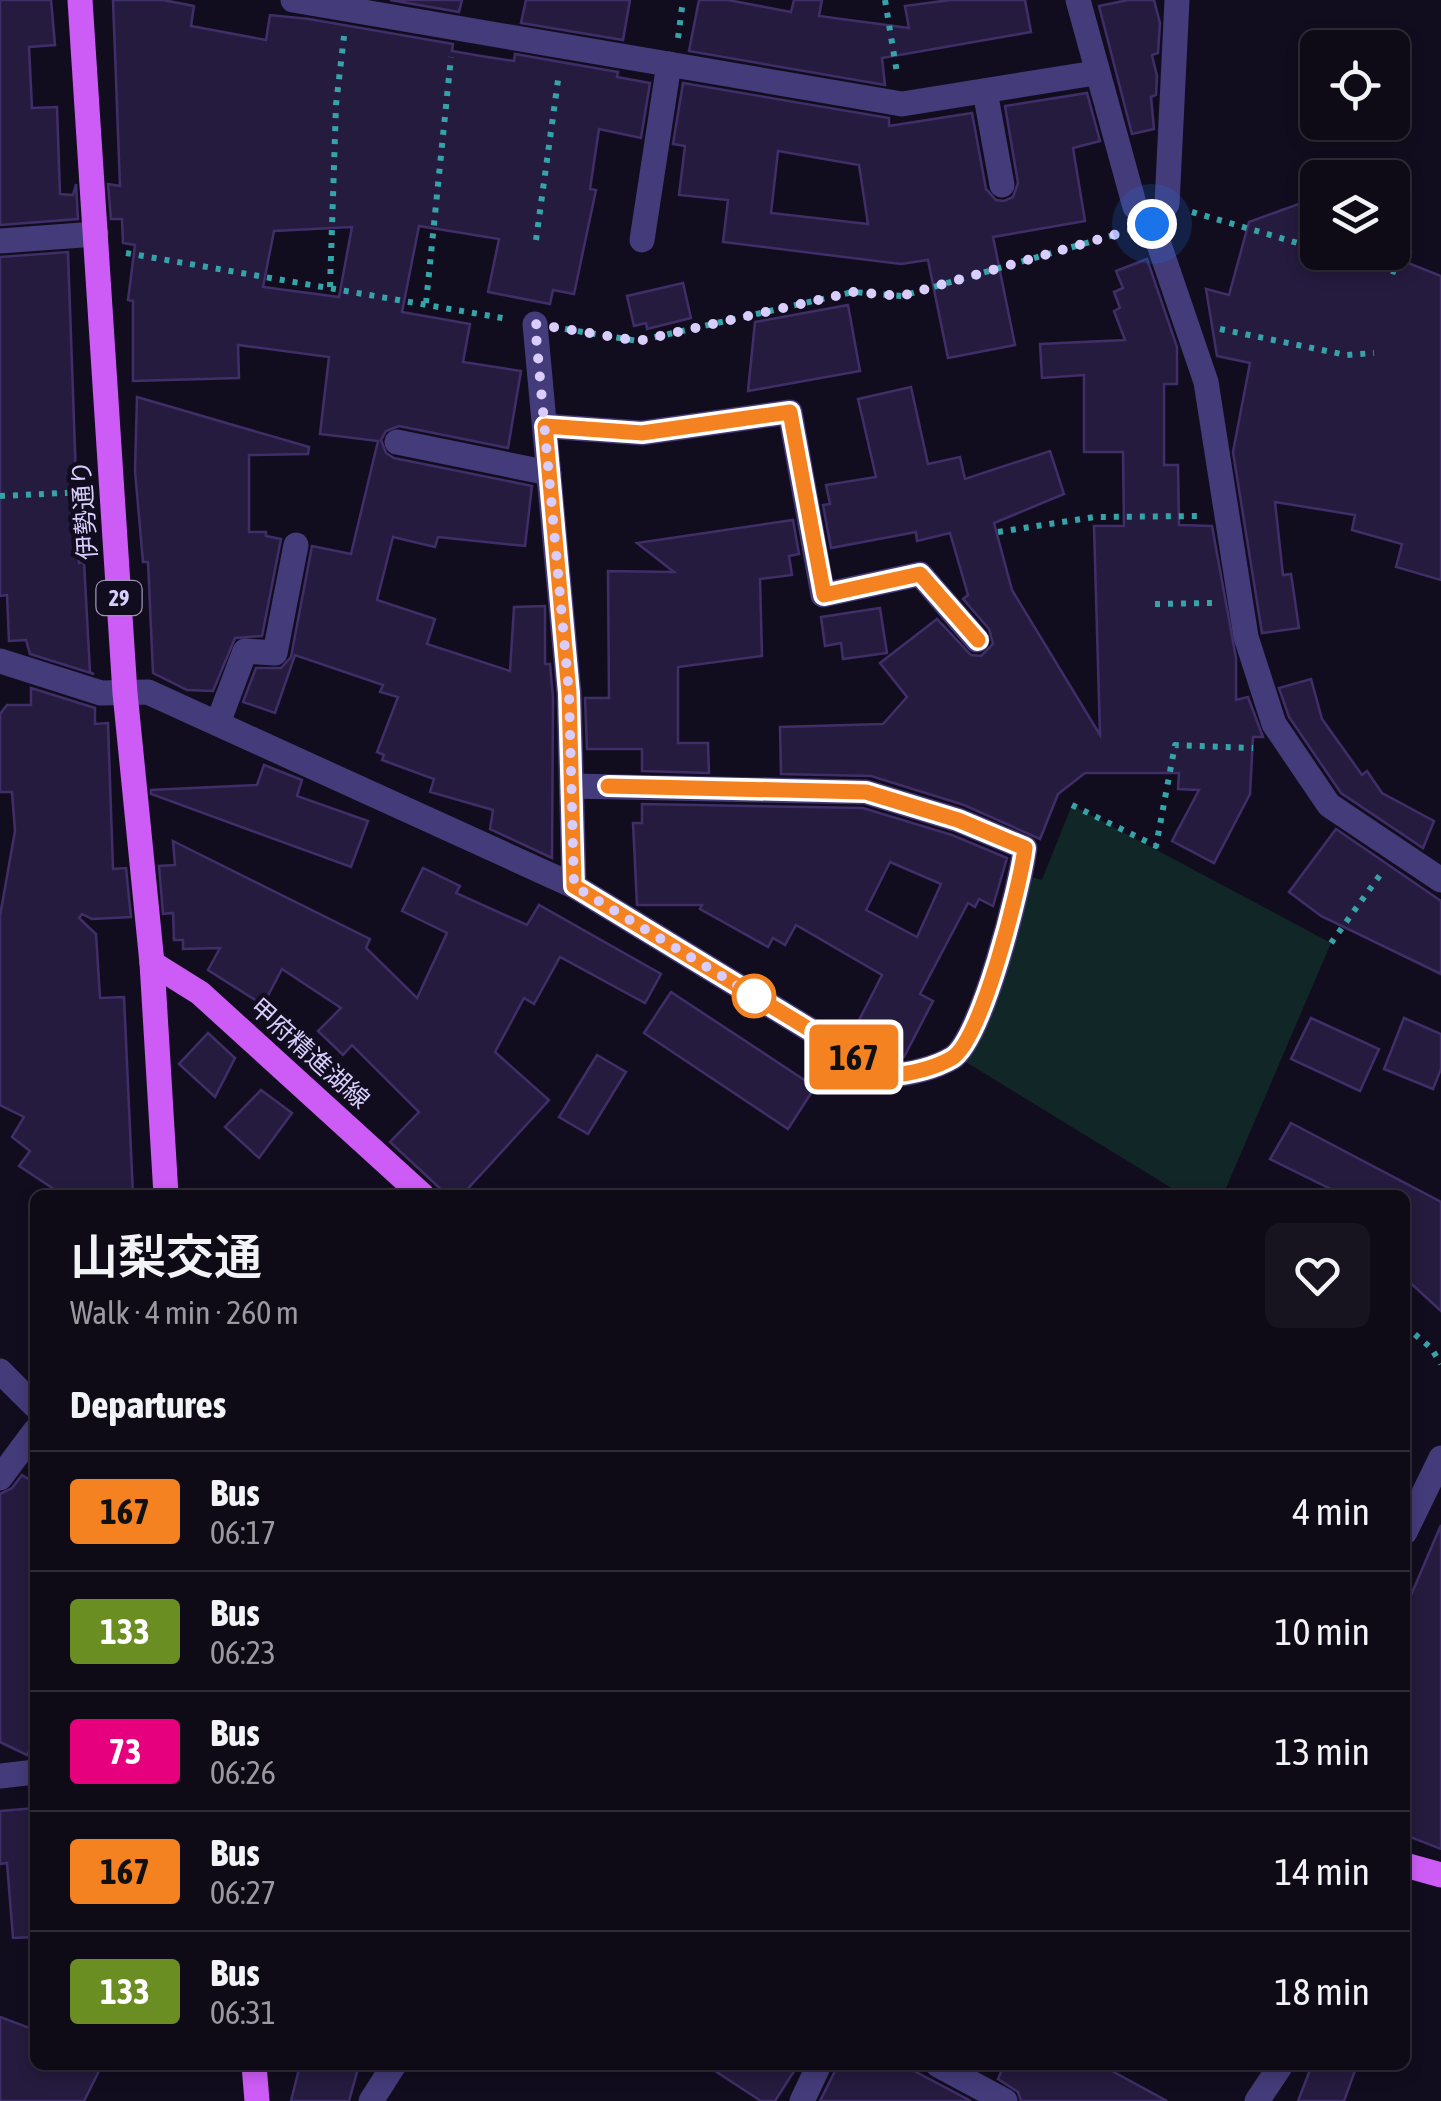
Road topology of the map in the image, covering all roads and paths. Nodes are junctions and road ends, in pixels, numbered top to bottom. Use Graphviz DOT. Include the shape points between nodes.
graph roads {
  1 [pos="80,0"];
  2 [pos="293,0"];
  3 [pos="885,0"];
  4 [pos="1078,0"];
  5 [pos="1177,0"];
  6 [pos="346,10"];
  7 [pos="454,30"];
  8 [pos="562,48"];
  9 [pos="669,64"];
  10 [pos="1095,73"];
  11 [pos="985,90"];
  12 [pos="902,104"];
  13 [pos="1002,185"];
  14 [pos="1159,214"];
  15 [pos="536,240"];
  16 [pos="642,240"];
  17 [pos="0,241"];
  18 [pos="96,241"];
  19 [pos="1300,245"];
  20 [pos="1389,270"];
  21 [pos="1402,274"];
  22 [pos="330,287"];
  23 [pos="426,303"];
  24 [pos="1185,321"];
  25 [pos="535,324"];
  26 [pos="1374,353"];
  27 [pos="545,426"];
  28 [pos="397,442"];
  29 [pos="549,473"];
  30 [pos="113,491"];
  31 [pos="0,496"];
  32 [pos="1227,516"];
  33 [pos="998,532"];
  34 [pos="296,545"];
  35 [pos="1241,602"];
  36 [pos="1155,604"];
  37 [pos="978,640"];
  38 [pos="5,670"];
  39 [pos="125,693"];
  40 [pos="218,722"];
  41 [pos="1291,749"];
  42 [pos="572,786"];
  43 [pos="1072,805"];
  44 [pos="1397,850"];
  45 [pos="1441,880"];
  46 [pos="574,886"];
  47 [pos="1331,943"];
  48 [pos="152,963"];
  49 [pos="165,1183"];
  50 [pos="416,1190"];
  51 [pos="1410,1330"];
  52 [pos="1441,1364"];
  53 [pos="0,1371"];
  54 [pos="30,1401"];
  55 [pos="30,1438"];
  56 [pos="1441,1458"];
  57 [pos="0,1478"];
  58 [pos="1410,1522"];
  59 [pos="30,1773"];
  60 [pos="0,1776"];
  61 [pos="1410,1867"];
  62 [pos="1441,1876"];
  63 [pos="255,2070"];
  64 [pos="391,2070"];
  65 [pos="816,2070"];
  66 [pos="947,2070"];
  67 [pos="1278,2070"];
  68 [pos="258,2101"];
  69 [pos="371,2101"];
  70 [pos="802,2101"];
  71 [pos="1005,2101"];
  72 [pos="1257,2101"];
  1 -- 18 [label="main road, 伊勢通り / 29"];
  2 -- 6 [label="street"];
  3 -- 12 [label="path"];
  4 -- 10 [label="street"];
  5 -- 14 [label="street"];
  6 -- 7 [label="street"];
  6 -- 22 [label="path"];
  7 -- 8 [label="street"];
  7 -- 23 [label="path"];
  8 -- 9 [label="street"];
  8 -- 15 [label="path"];
  9 -- 12 [label="street"];
  9 -- 16 [label="street"];
  10 -- 11 [label="street"];
  10 -- 14 [label="street" via="1135,207"];
  11 -- 12 [label="street"];
  11 -- 13 [label="street"];
  14 -- 19 [label="path"];
  14 -- 24 [label="street"];
  14 -- 25 [label="path" via="902,296 853,292 638,341"];
  17 -- 18 [label="street"];
  18 -- 22 [label="path"];
  18 -- 30 [label="main road, 伊勢通り / 29"];
  20 -- 21 [label="path"];
  22 -- 23 [label="path"];
  23 -- 25 [label="path"];
  24 -- 26 [label="path" via="1346,354"];
  24 -- 32 [label="street" via="1206,382"];
  25 -- 27 [label="street"];
  27 -- 29 [label="street"];
  27 -- 37 [label="street" via="642,433 790,412 824,595 920,574"];
  28 -- 29 [label="street"];
  29 -- 42 [label="street"];
  30 -- 31 [label="path"];
  30 -- 39 [label="main road, 伊勢通り / 29"];
  32 -- 33 [label="path" via="1094,517"];
  32 -- 35 [label="street"];
  34 -- 40 [label="street" via="275,653 245,652"];
  35 -- 36 [label="path"];
  35 -- 41 [label="street" via="1274,724"];
  38 -- 39 [label="street"];
  39 -- 40 [label="street" via="148,692"];
  39 -- 48 [label="main road, 伊勢通り / 29"];
  40 -- 46 [label="street"];
  41 -- 43 [label="path" via="1175,745 1156,846"];
  41 -- 44 [label="street" via="1329,806"];
  42 -- 46 [label="street"];
  42 -- 46 [label="street" via="866,792 1025,848 980,1016 956,1056 911,1074 886,1076"];
  44 -- 45 [label="street"];
  44 -- 47 [label="path"];
  48 -- 49 [label="main road, 伊勢通り / 29"];
  48 -- 50 [label="main road, 甲府精進湖線" via="200,994"];
  51 -- 52 [label="path"];
  53 -- 54 [label="street"];
  55 -- 57 [label="street"];
  56 -- 58 [label="street"];
  59 -- 60 [label="street"];
  61 -- 62 [label="main road"];
  63 -- 68 [label="main road"];
  64 -- 69 [label="street"];
  65 -- 70 [label="street"];
  66 -- 71 [label="street"];
  67 -- 72 [label="street"];
}
